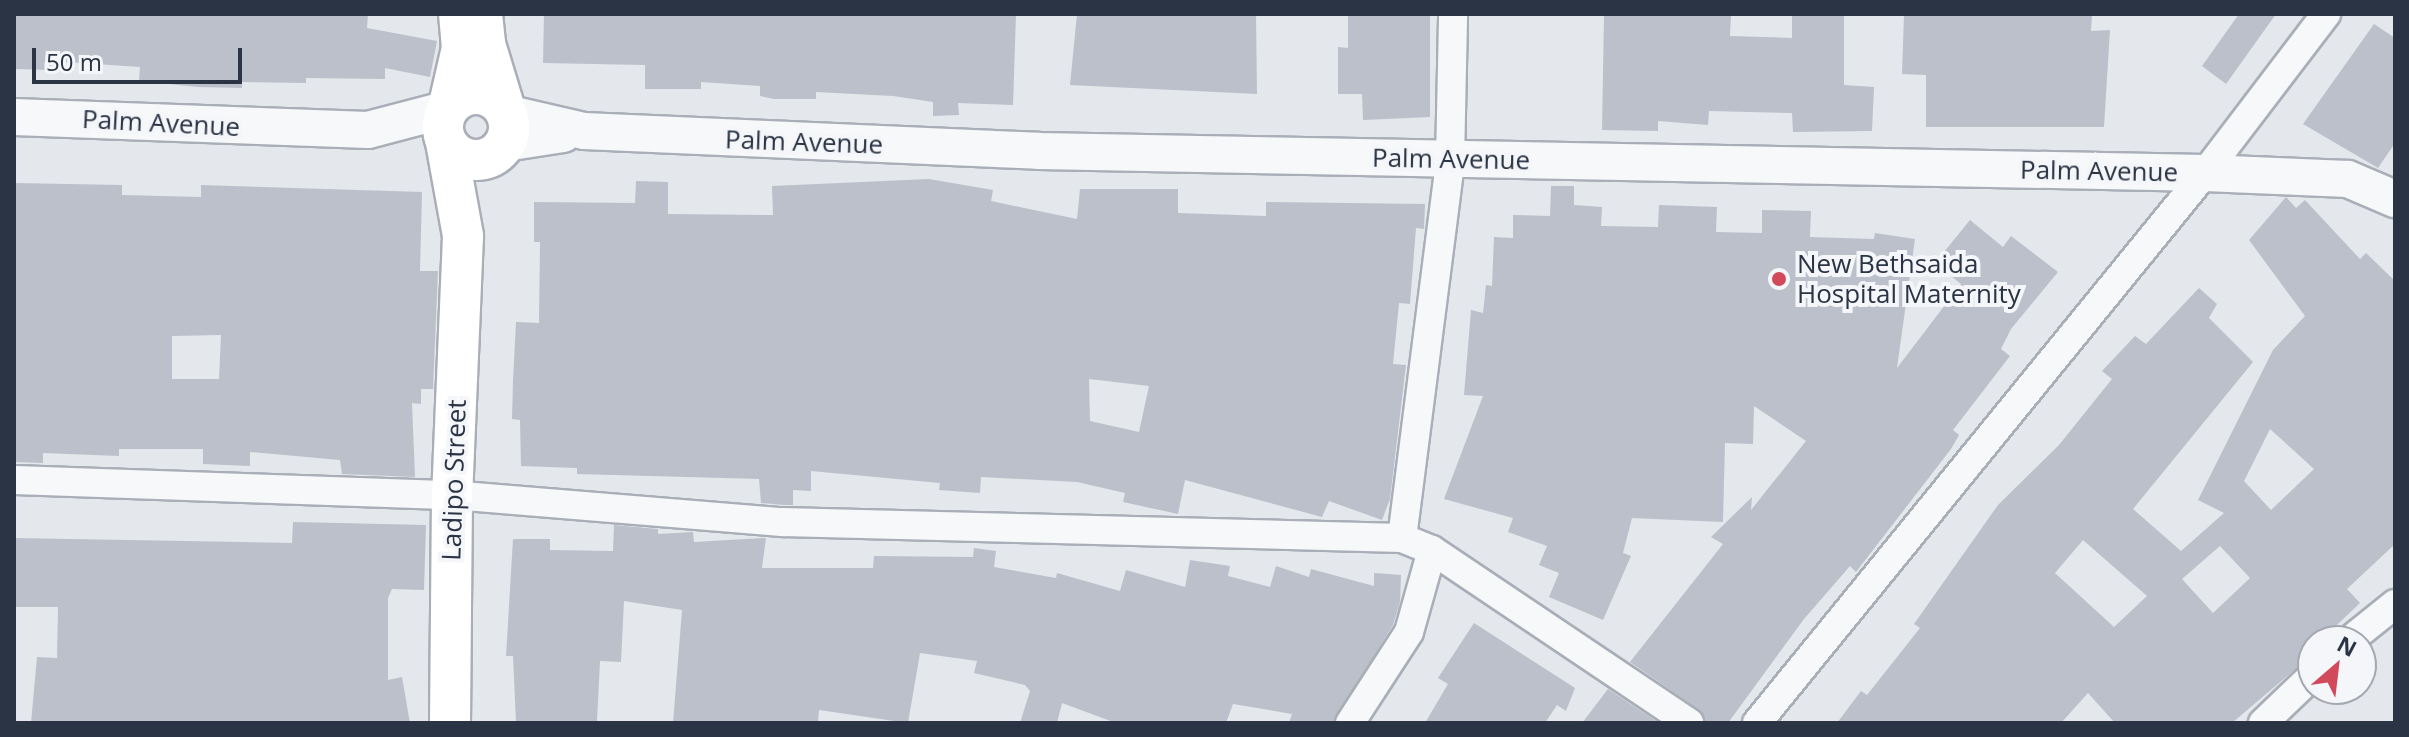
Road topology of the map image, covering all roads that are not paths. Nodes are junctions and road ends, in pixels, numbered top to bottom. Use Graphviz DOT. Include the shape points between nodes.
graph roads {
  1 [pos="459,14"];
  2 [pos="482,14"];
  3 [pos="1453,14"];
  4 [pos="2312,20"];
  5 [pos="14,117"];
  6 [pos="447,125"];
  7 [pos="506,128"];
  8 [pos="1450,162"];
  9 [pos="2205,173"];
  10 [pos="2395,199"];
  11 [pos="463,236"];
  12 [pos="14,480"];
  13 [pos="452,495"];
  14 [pos="1402,538"];
  15 [pos="1432,550"];
  16 [pos="2395,604"];
  17 [pos="2369,625"];
  18 [pos="2297,690"];
  19 [pos="450,723"];
  20 [pos="1350,723"];
  21 [pos="1689,723"];
  22 [pos="1757,723"];
  23 [pos="2263,723"];
  1 -- 6 [label="main road, Ladipo Street" via="462,48"];
  2 -- 7 [label="main road"];
  3 -- 8 [label="street"];
  4 -- 9 [label="street"];
  5 -- 6 [label="street, Palm Avenue" via="368,130"];
  6 -- 7 [label="main road" via="474,94 493,99"];
  6 -- 7 [label="main road" via="460,156 481,160"];
  6 -- 11 [label="main road, Ladipo Street"];
  7 -- 8 [label="street, Palm Avenue"];
  7 -- 11 [label="main road, Ladipo Street"];
  8 -- 9 [label="street, Palm Avenue"];
  8 -- 14 [label="street"];
  9 -- 10 [label="street, Palm Avenue" via="2348,179"];
  9 -- 22 [label="street"];
  11 -- 13 [label="main road, Ladipo Street"];
  12 -- 13 [label="street"];
  13 -- 14 [label="street" via="783,522"];
  13 -- 19 [label="main road, Ladipo Street"];
  14 -- 15 [label="street"];
  15 -- 20 [label="street" via="1409,632"];
  15 -- 21 [label="street"];
  16 -- 17 [label="street"];
  18 -- 23 [label="street"];
}
